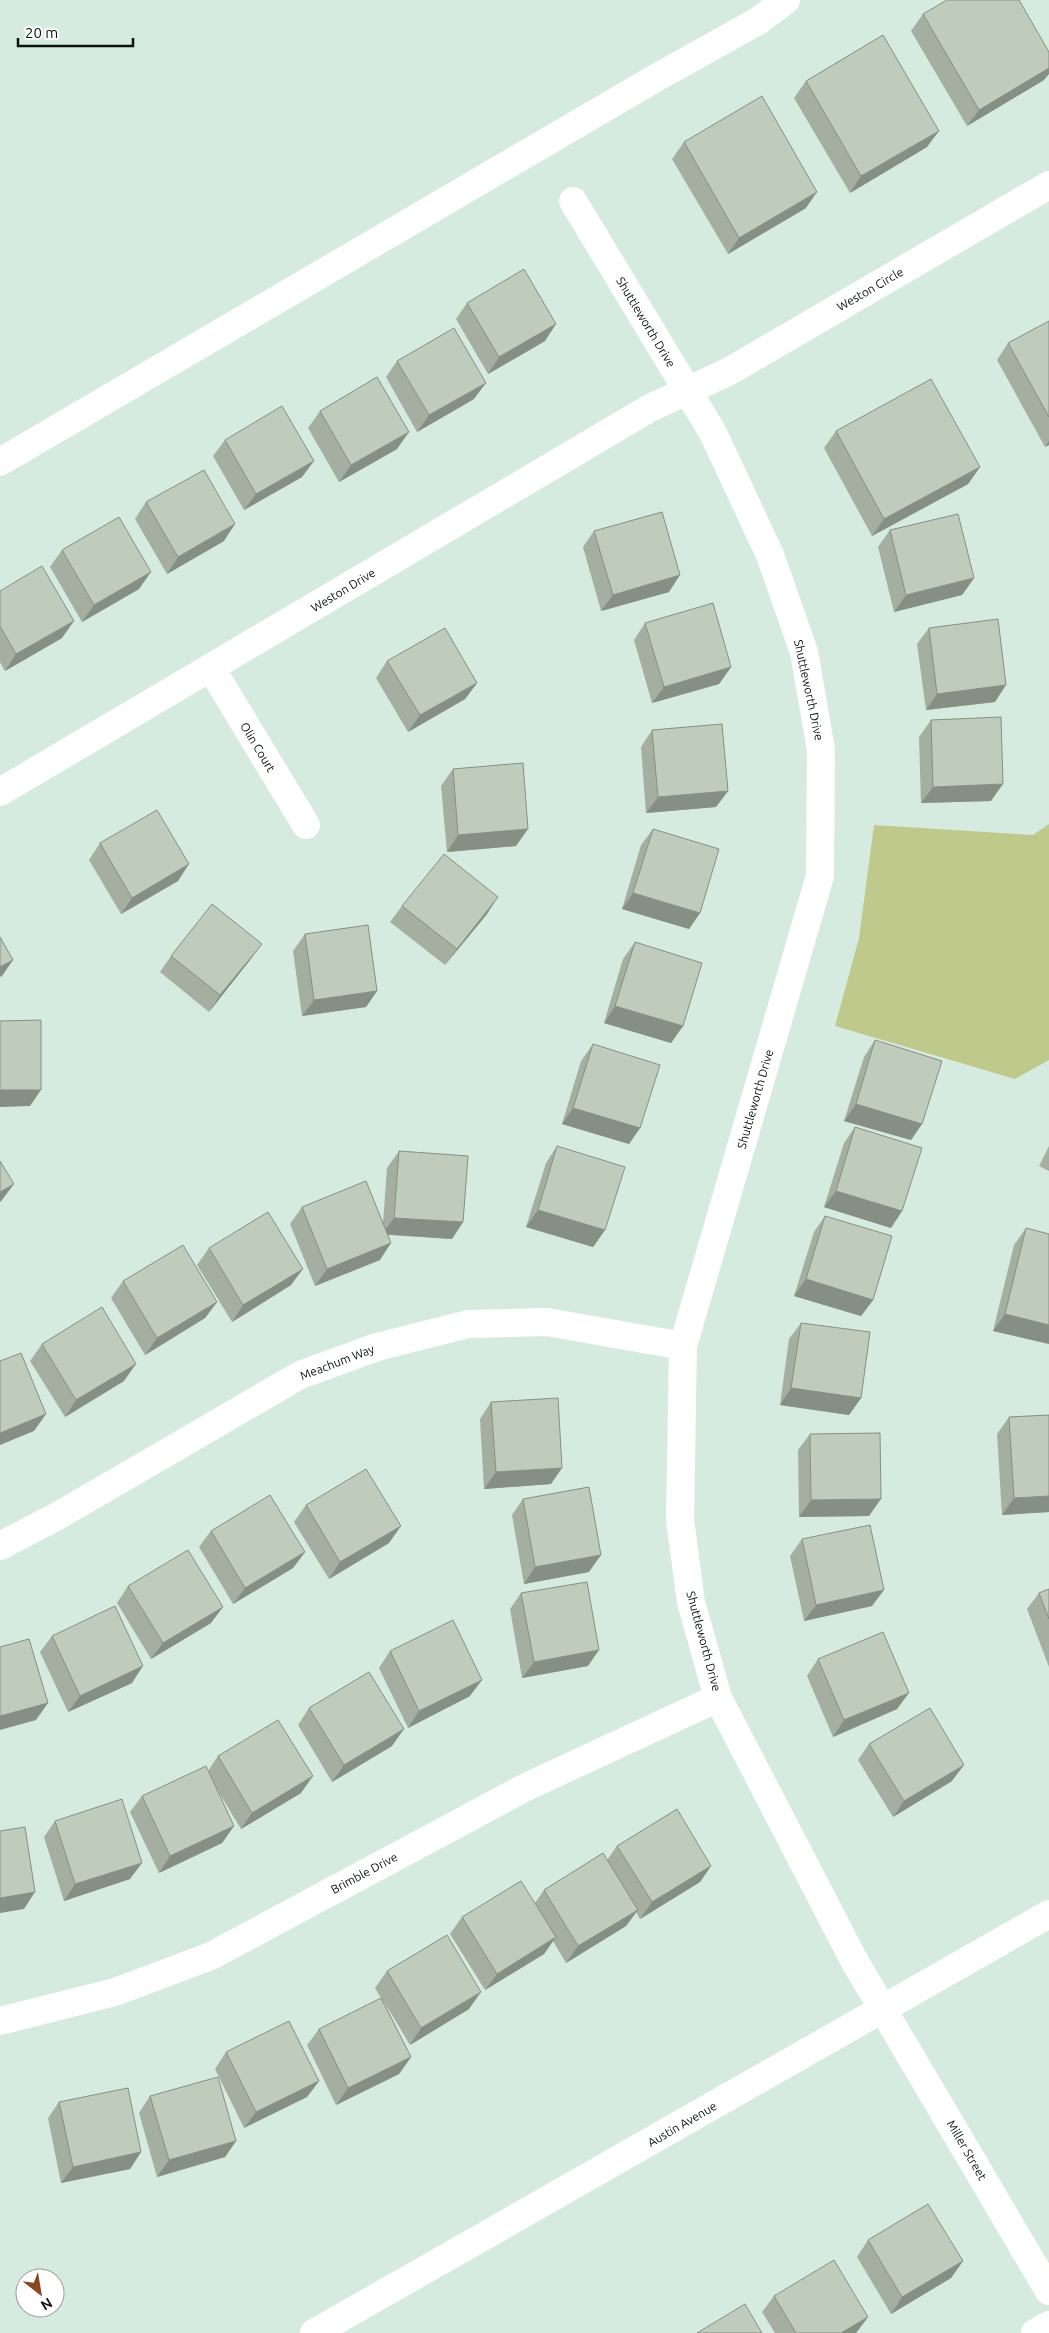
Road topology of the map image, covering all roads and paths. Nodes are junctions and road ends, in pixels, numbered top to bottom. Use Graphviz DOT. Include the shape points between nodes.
graph roads {
  1 [pos="786,0"];
  2 [pos="1049,185"];
  3 [pos="573,201"];
  4 [pos="688,391"];
  5 [pos="0,462"];
  6 [pos="211,668"];
  7 [pos="0,792"];
  8 [pos="306,826"];
  9 [pos="683,1346"];
  10 [pos="0,1546"];
  11 [pos="718,1698"];
  12 [pos="1049,1914"];
  13 [pos="884,2010"];
  14 [pos="0,2022"];
  15 [pos="1049,2291"];
  16 [pos="1049,2325"];
  17 [pos="314,2333"];
  18 [pos="1035,2333"];
  1 -- 5 [label="street" via="758,21"];
  2 -- 4 [label="street, Weston Circle" via="728,372"];
  3 -- 4 [label="street, Shuttleworth Drive"];
  4 -- 6 [label="street, Weston Drive" via="650,408"];
  4 -- 9 [label="street, Shuttleworth Drive" via="713,433 770,555 804,652 822,759 820,876"];
  6 -- 7 [label="street, Weston Drive"];
  6 -- 8 [label="street, Olin Court"];
  9 -- 10 [label="street, Meachum Way" via="547,1322 468,1324 376,1347 300,1375"];
  9 -- 11 [label="street, Shuttleworth Drive" via="680,1520 692,1602"];
  11 -- 13 [label="street, Shuttleworth Drive" via="855,1962"];
  11 -- 14 [label="street, Brimble Drive" via="526,1787 211,1956 115,1992"];
  12 -- 13 [label="street, Austin Avenue"];
  13 -- 15 [label="street, Miller Street"];
  13 -- 17 [label="street, Austin Avenue"];
  16 -- 18 [label="street"];
}
